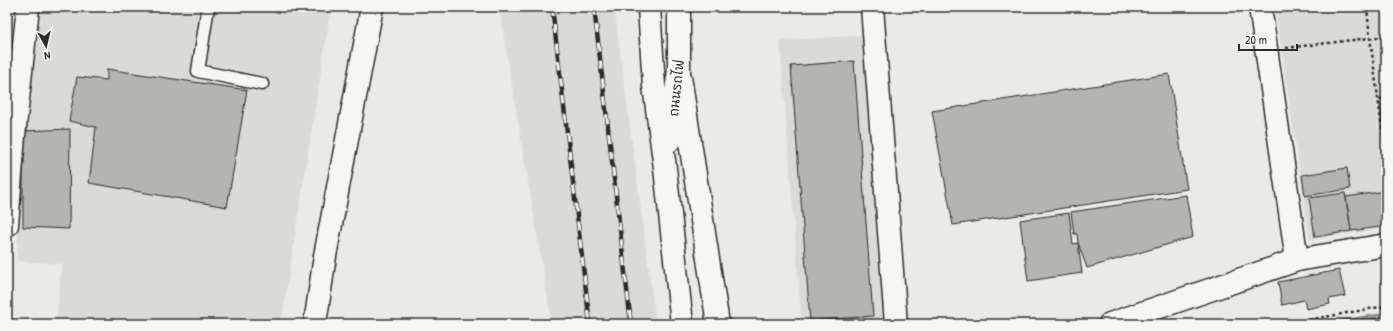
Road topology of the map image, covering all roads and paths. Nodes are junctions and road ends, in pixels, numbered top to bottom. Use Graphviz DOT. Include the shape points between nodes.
graph roads {
  1 [pos="28,7"];
  2 [pos="208,7"];
  3 [pos="372,7"];
  4 [pos="649,7"];
  5 [pos="679,7"];
  6 [pos="872,7"];
  7 [pos="1260,7"];
  8 [pos="1367,7"];
  9 [pos="1386,36"];
  10 [pos="1370,38"];
  11 [pos="1266,50"];
  12 [pos="679,70"];
  13 [pos="262,84"];
  14 [pos="1386,98"];
  15 [pos="1378,99"];
  16 [pos="1386,156"];
  17 [pos="665,168"];
  18 [pos="7,225"];
  19 [pos="1386,245"];
  20 [pos="1297,260"];
  21 [pos="1386,306"];
  22 [pos="315,324"];
  23 [pos="682,324"];
  24 [pos="718,324"];
  25 [pos="896,324"];
  26 [pos="1110,324"];
  27 [pos="1292,324"];
  1 -- 18 [label="street"];
  2 -- 13 [label="lane" via="198,71"];
  3 -- 22 [label="street" via="325,256"];
  4 -- 17 [label="street, ถนนรถไฟ" via="654,86"];
  5 -- 12 [label="street, ถนนรถไฟ"];
  6 -- 25 [label="street"];
  7 -- 11 [label="street"];
  8 -- 10 [label="path"];
  9 -- 10 [label="path"];
  10 -- 11 [label="path"];
  10 -- 15 [label="path"];
  11 -- 20 [label="street"];
  12 -- 17 [label="street, ถนนรถไฟ"];
  12 -- 24 [label="street"];
  14 -- 15 [label="path"];
  15 -- 16 [label="path"];
  17 -- 23 [label="street, ถนนรถไฟ"];
  19 -- 20 [label="street"];
  20 -- 26 [label="street"];
  21 -- 27 [label="path"];
}
